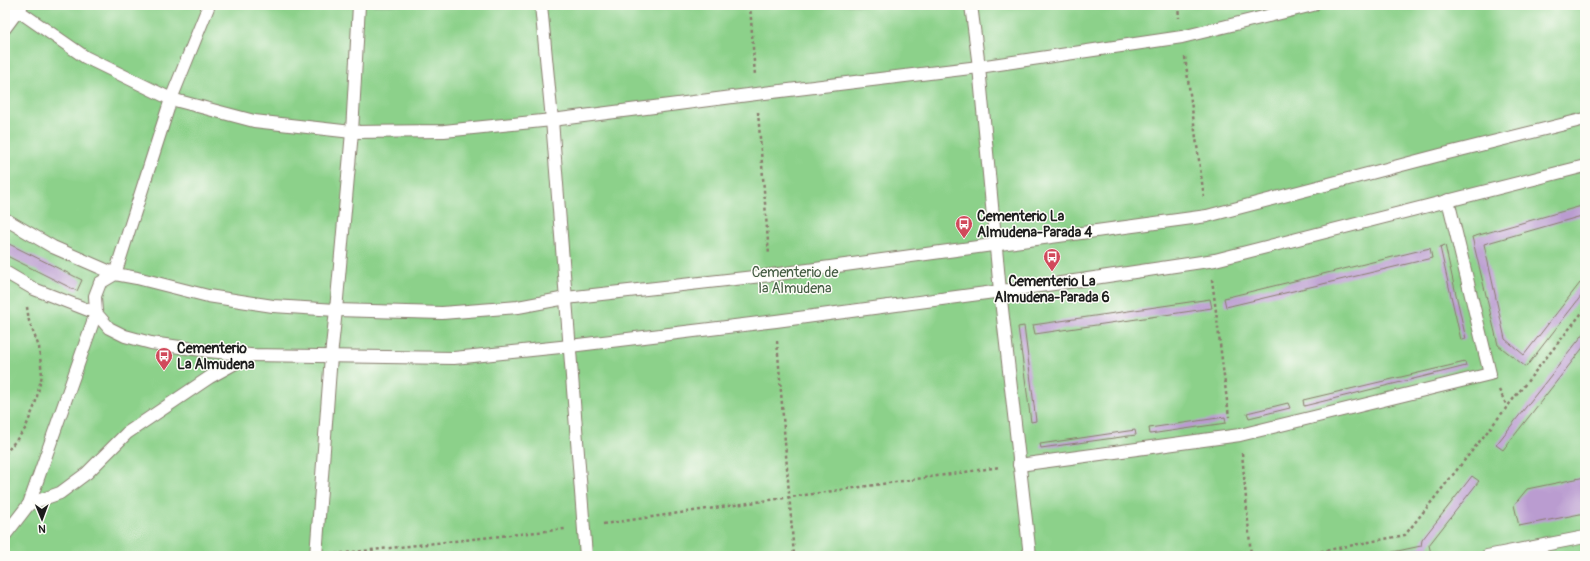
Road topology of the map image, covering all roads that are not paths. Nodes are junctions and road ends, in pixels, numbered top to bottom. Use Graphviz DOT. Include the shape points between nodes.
graph roads {
  1 [pos="209,5"];
  2 [pos="359,5"];
  3 [pos="542,5"];
  4 [pos="971,5"];
  5 [pos="1313,5"];
  6 [pos="16,7"];
  7 [pos="5,28"];
  8 [pos="979,67"];
  9 [pos="171,99"];
  10 [pos="1585,119"];
  11 [pos="552,120"];
  12 [pos="352,132"];
  13 [pos="1585,166"];
  14 [pos="1448,200"];
  15 [pos="5,219"];
  16 [pos="996,244"];
  17 [pos="5,272"];
  18 [pos="115,274"];
  19 [pos="1000,291"];
  20 [pos="566,298"];
  21 [pos="336,310"];
  22 [pos="96,313"];
  23 [pos="570,346"];
  24 [pos="250,355"];
  25 [pos="331,356"];
  26 [pos="1019,464"];
  27 [pos="29,504"];
  28 [pos="5,535"];
  29 [pos="1585,537"];
  30 [pos="316,556"];
  31 [pos="586,556"];
  32 [pos="1030,556"];
  33 [pos="1487,556"];
  1 -- 9 [label="lane"];
  2 -- 12 [label="lane"];
  3 -- 11 [label="lane"];
  4 -- 8 [label="lane"];
  5 -- 8 [label="lane" via="1182,37"];
  6 -- 7 [label="lane"];
  6 -- 9 [label="lane" via="85,57"];
  8 -- 11 [label="lane"];
  8 -- 16 [label="lane"];
  9 -- 12 [label="lane" via="254,121"];
  9 -- 18 [label="lane"];
  10 -- 16 [label="lane" via="1207,216"];
  11 -- 12 [label="lane" via="444,131"];
  11 -- 20 [label="lane"];
  12 -- 21 [label="lane"];
  13 -- 14 [label="lane"];
  14 -- 19 [label="lane" via="1215,260"];
  14 -- 26 [label="lane" via="1490,374 1240,435"];
  15 -- 18 [label="lane" via="53,247"];
  16 -- 19 [label="lane"];
  16 -- 20 [label="lane" via="771,275"];
  17 -- 22 [label="lane" via="34,289"];
  18 -- 21 [label="lane" via="208,296 273,306"];
  18 -- 22 [label="lane" via="100,283 95,296"];
  19 -- 23 [label="lane"];
  19 -- 26 [label="lane"];
  20 -- 21 [label="lane" via="518,307 442,313"];
  20 -- 23 [label="lane"];
  21 -- 25 [label="lane"];
  22 -- 24 [label="lane" via="109,328 131,338 151,343"];
  22 -- 27 [label="lane"];
  23 -- 25 [label="lane" via="454,358"];
  23 -- 31 [label="lane"];
  24 -- 25 [label="lane"];
  24 -- 27 [label="lane" via="210,377 127,433 87,473 60,493"];
  25 -- 30 [label="lane"];
  26 -- 32 [label="lane"];
  27 -- 28 [label="lane"];
  29 -- 33 [label="lane"];
}
